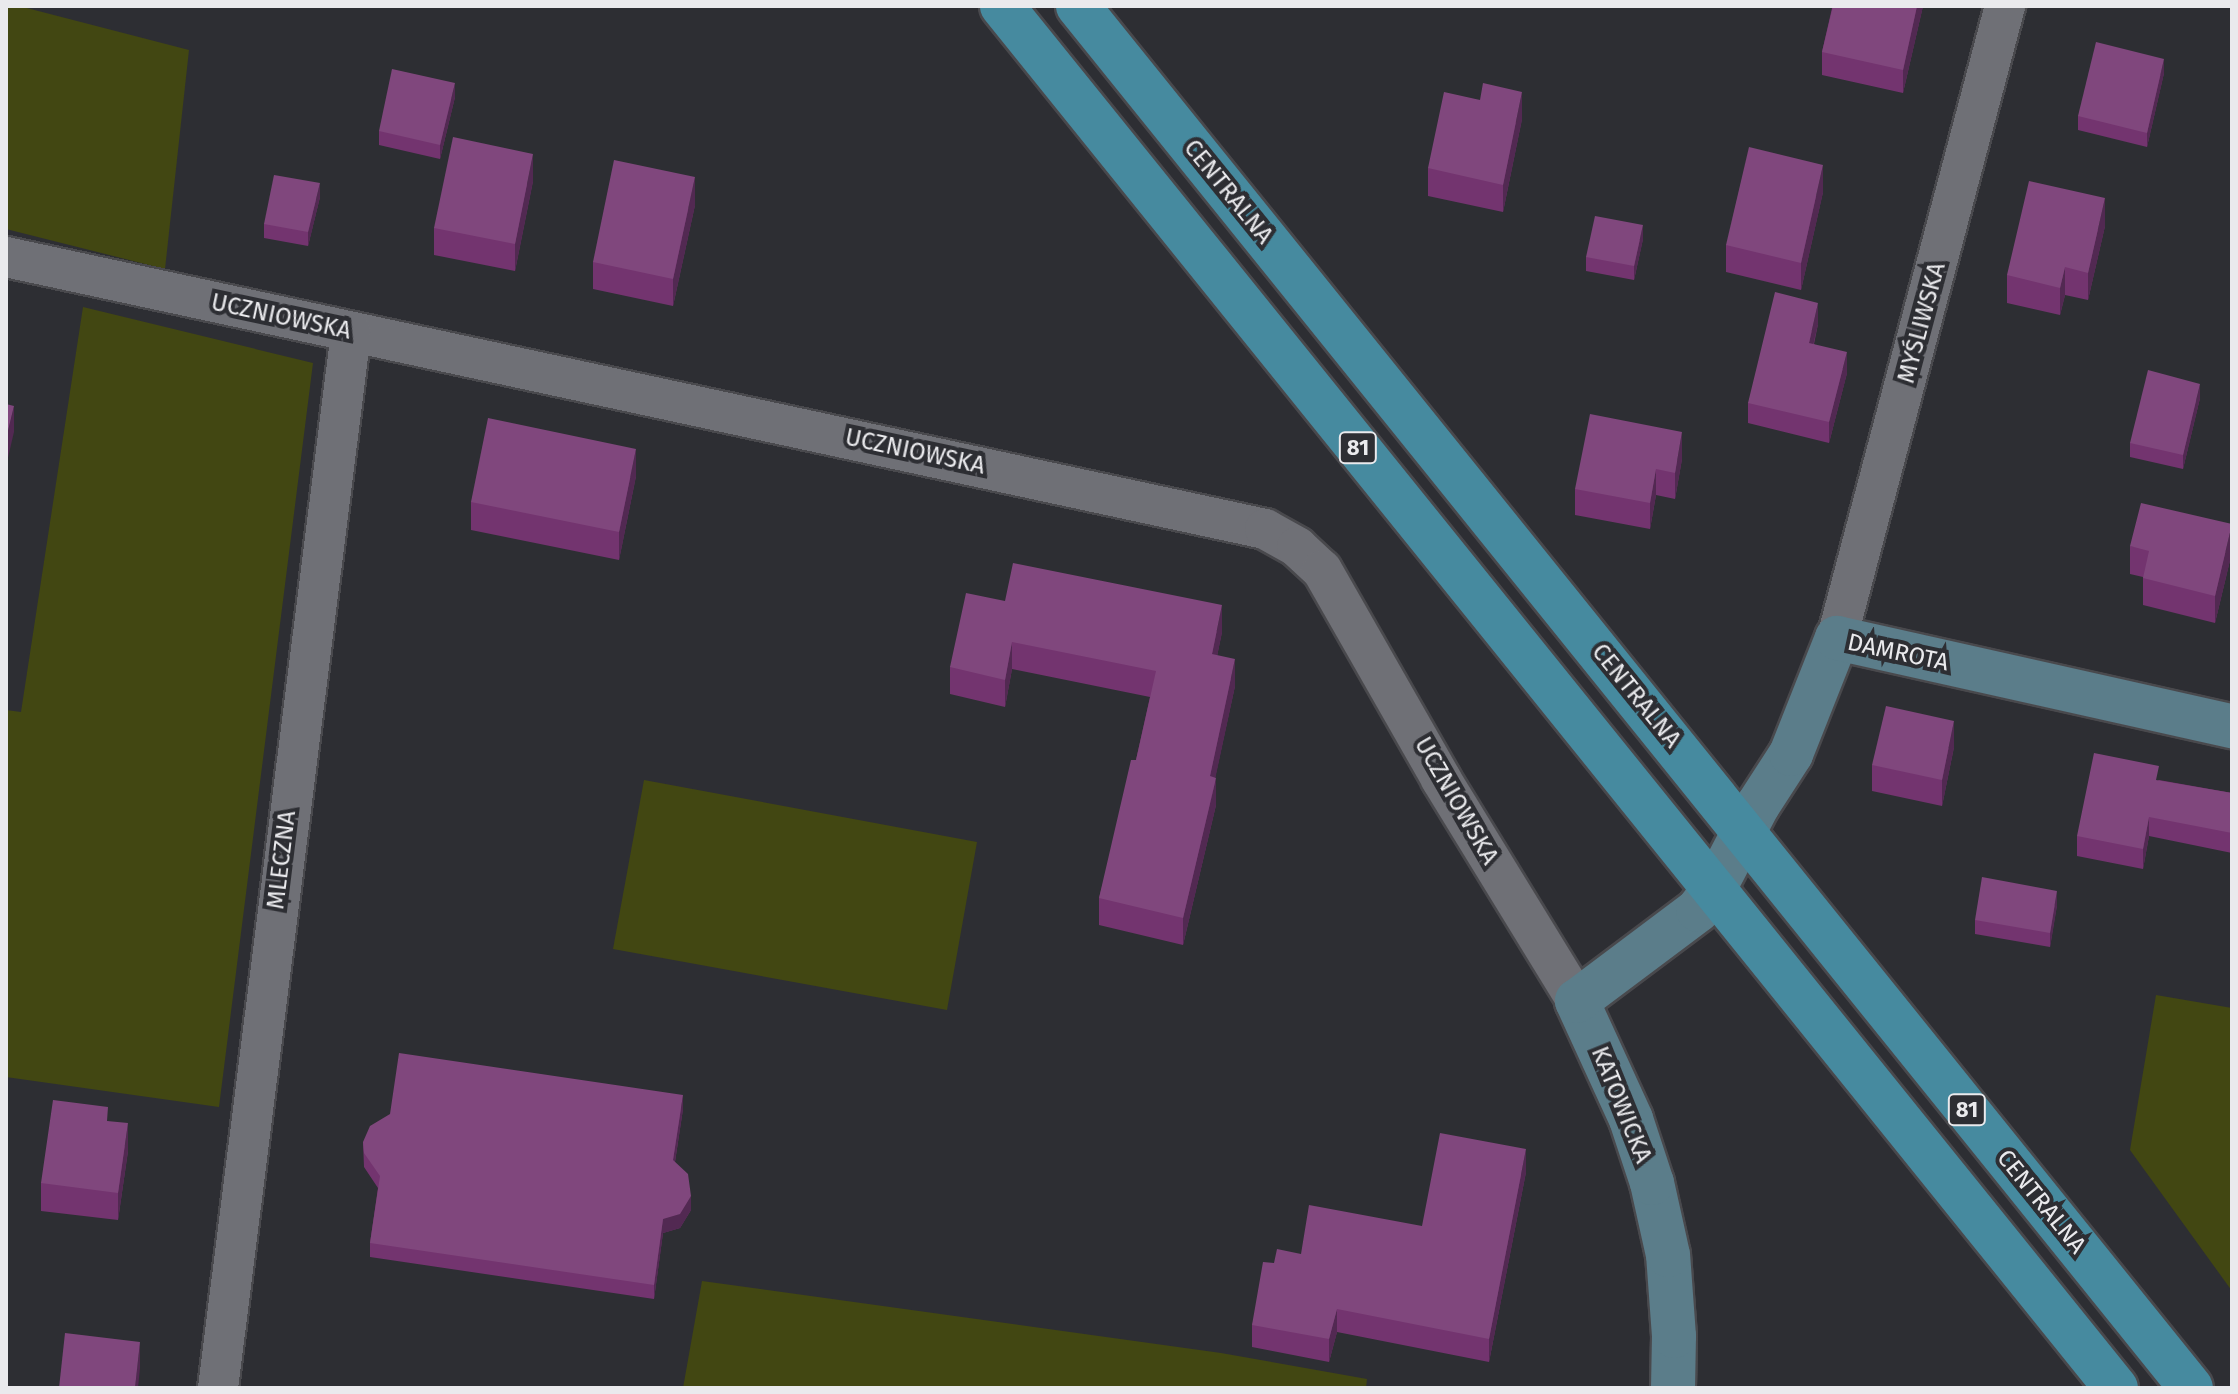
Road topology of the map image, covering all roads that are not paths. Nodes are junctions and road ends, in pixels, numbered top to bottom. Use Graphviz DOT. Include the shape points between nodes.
graph roads {
  1 [pos="1002,6"];
  2 [pos="1078,6"];
  3 [pos="2005,6"];
  4 [pos="6,257"];
  5 [pos="351,332"];
  6 [pos="1837,638"];
  7 [pos="2232,726"];
  8 [pos="1745,831"];
  9 [pos="1714,889"];
  10 [pos="1577,1001"];
  11 [pos="218,1388"];
  12 [pos="1673,1388"];
  13 [pos="2116,1388"];
  14 [pos="2191,1388"];
  1 -- 9 [label="main road, 81"];
  2 -- 8 [label="main road, CENTRALNA / 81"];
  3 -- 6 [label="street, MYŚLIWSKA"];
  4 -- 5 [label="street, UCZNIOWSKA"];
  5 -- 10 [label="street, UCZNIOWSKA" via="1265,529 1297,547 1322,570 1441,779"];
  5 -- 11 [label="street, MLECZNA"];
  6 -- 7 [label="street, DAMROTA"];
  6 -- 8 [label="street, DAMROTA" via="1791,754"];
  8 -- 9 [label="street, DAMROTA"];
  8 -- 14 [label="main road, CENTRALNA / 81"];
  9 -- 10 [label="street" via="1698,910"];
  9 -- 13 [label="main road, 81"];
  10 -- 12 [label="street, KATOWICKA" via="1631,1119 1652,1183 1668,1255"];
}
